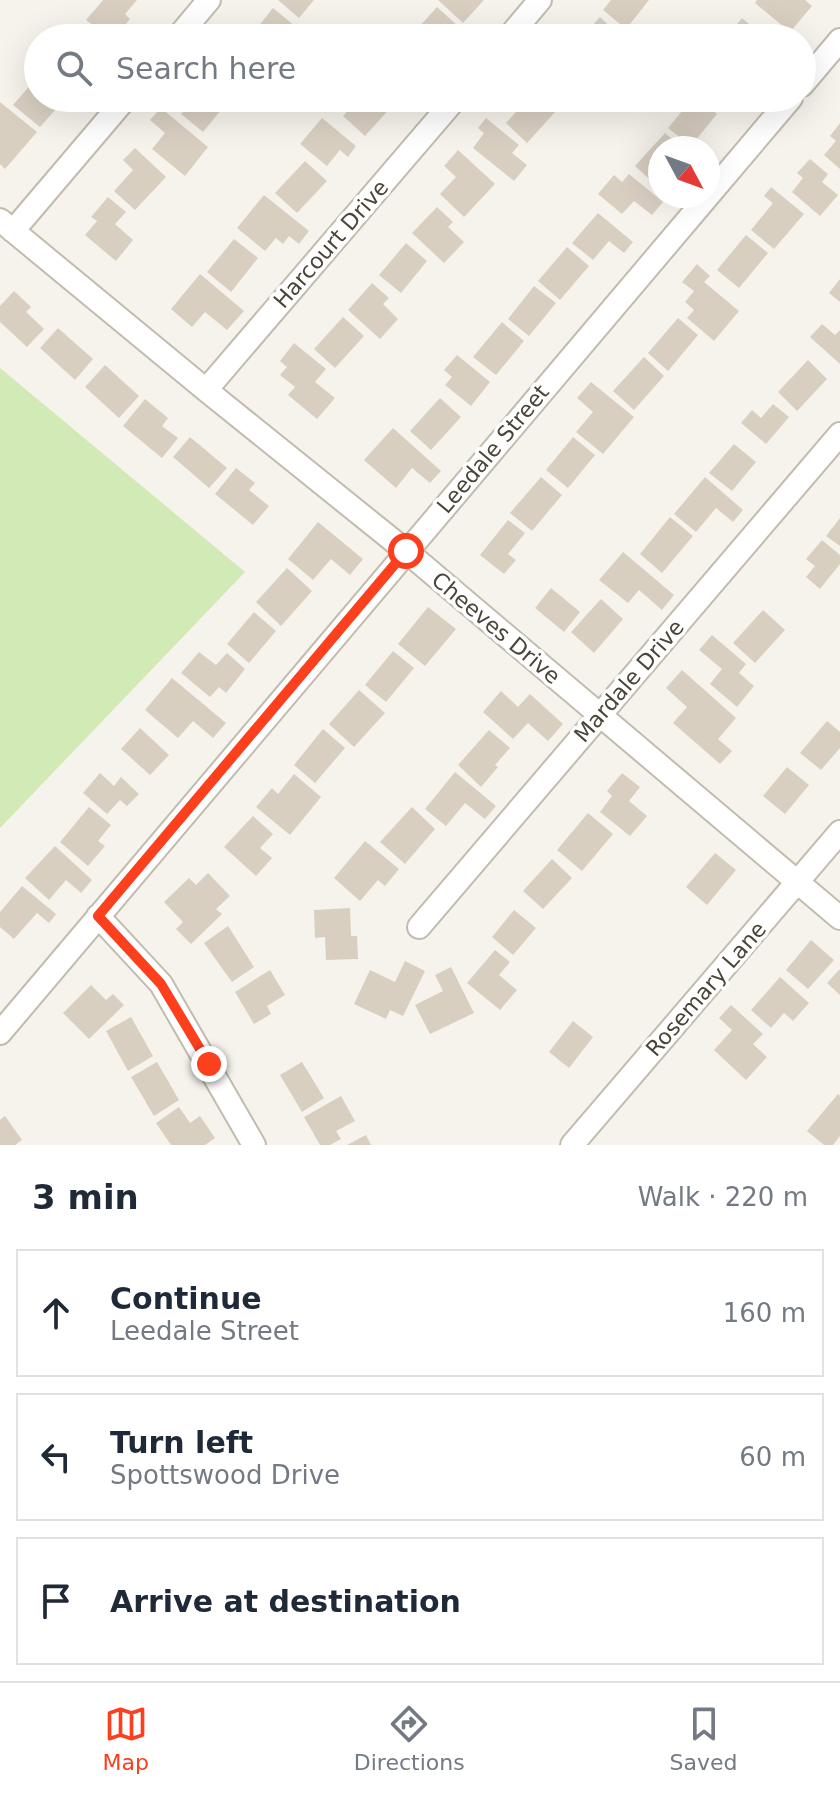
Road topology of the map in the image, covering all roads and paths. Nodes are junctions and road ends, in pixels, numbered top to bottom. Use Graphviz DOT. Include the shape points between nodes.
graph roads {
  1 [pos="209,0"];
  2 [pos="540,0"];
  3 [pos="189,24"];
  4 [pos="520,24"];
  5 [pos="840,40"];
  6 [pos="816,68"];
  7 [pos="113,112"];
  8 [pos="444,112"];
  9 [pos="779,112"];
  10 [pos="720,182"];
  11 [pos="698,208"];
  12 [pos="7,225"];
  13 [pos="206,390"];
  14 [pos="840,434"];
  15 [pos="406,551"];
  16 [pos="599,716"];
  17 [pos="840,832"];
  18 [pos="798,882"];
  19 [pos="98,916"];
  20 [pos="840,918"];
  21 [pos="419,927"];
  22 [pos="0,1033"];
  23 [pos="254,1145"];
  24 [pos="572,1145"];
  1 -- 3 [label="street"];
  2 -- 4 [label="street"];
  5 -- 6 [label="street"];
  7 -- 12 [label="street"];
  8 -- 13 [label="street, Harcourt Drive"];
  9 -- 10 [label="street, Leedale Street"];
  11 -- 15 [label="street, Leedale Street"];
  12 -- 13 [label="street, Cheeves Drive"];
  13 -- 15 [label="street, Cheeves Drive"];
  14 -- 16 [label="street, Mardale Drive"];
  15 -- 16 [label="street, Cheeves Drive"];
  15 -- 19 [label="street, Leedale Street"];
  16 -- 18 [label="street, Cheeves Drive"];
  16 -- 21 [label="street, Mardale Drive"];
  17 -- 18 [label="street, Rosemary Lane"];
  18 -- 20 [label="street, Cheeves Drive"];
  18 -- 24 [label="street, Rosemary Lane"];
  19 -- 22 [label="street, Leedale Street"];
  19 -- 23 [label="street" via="161,984"];
}
